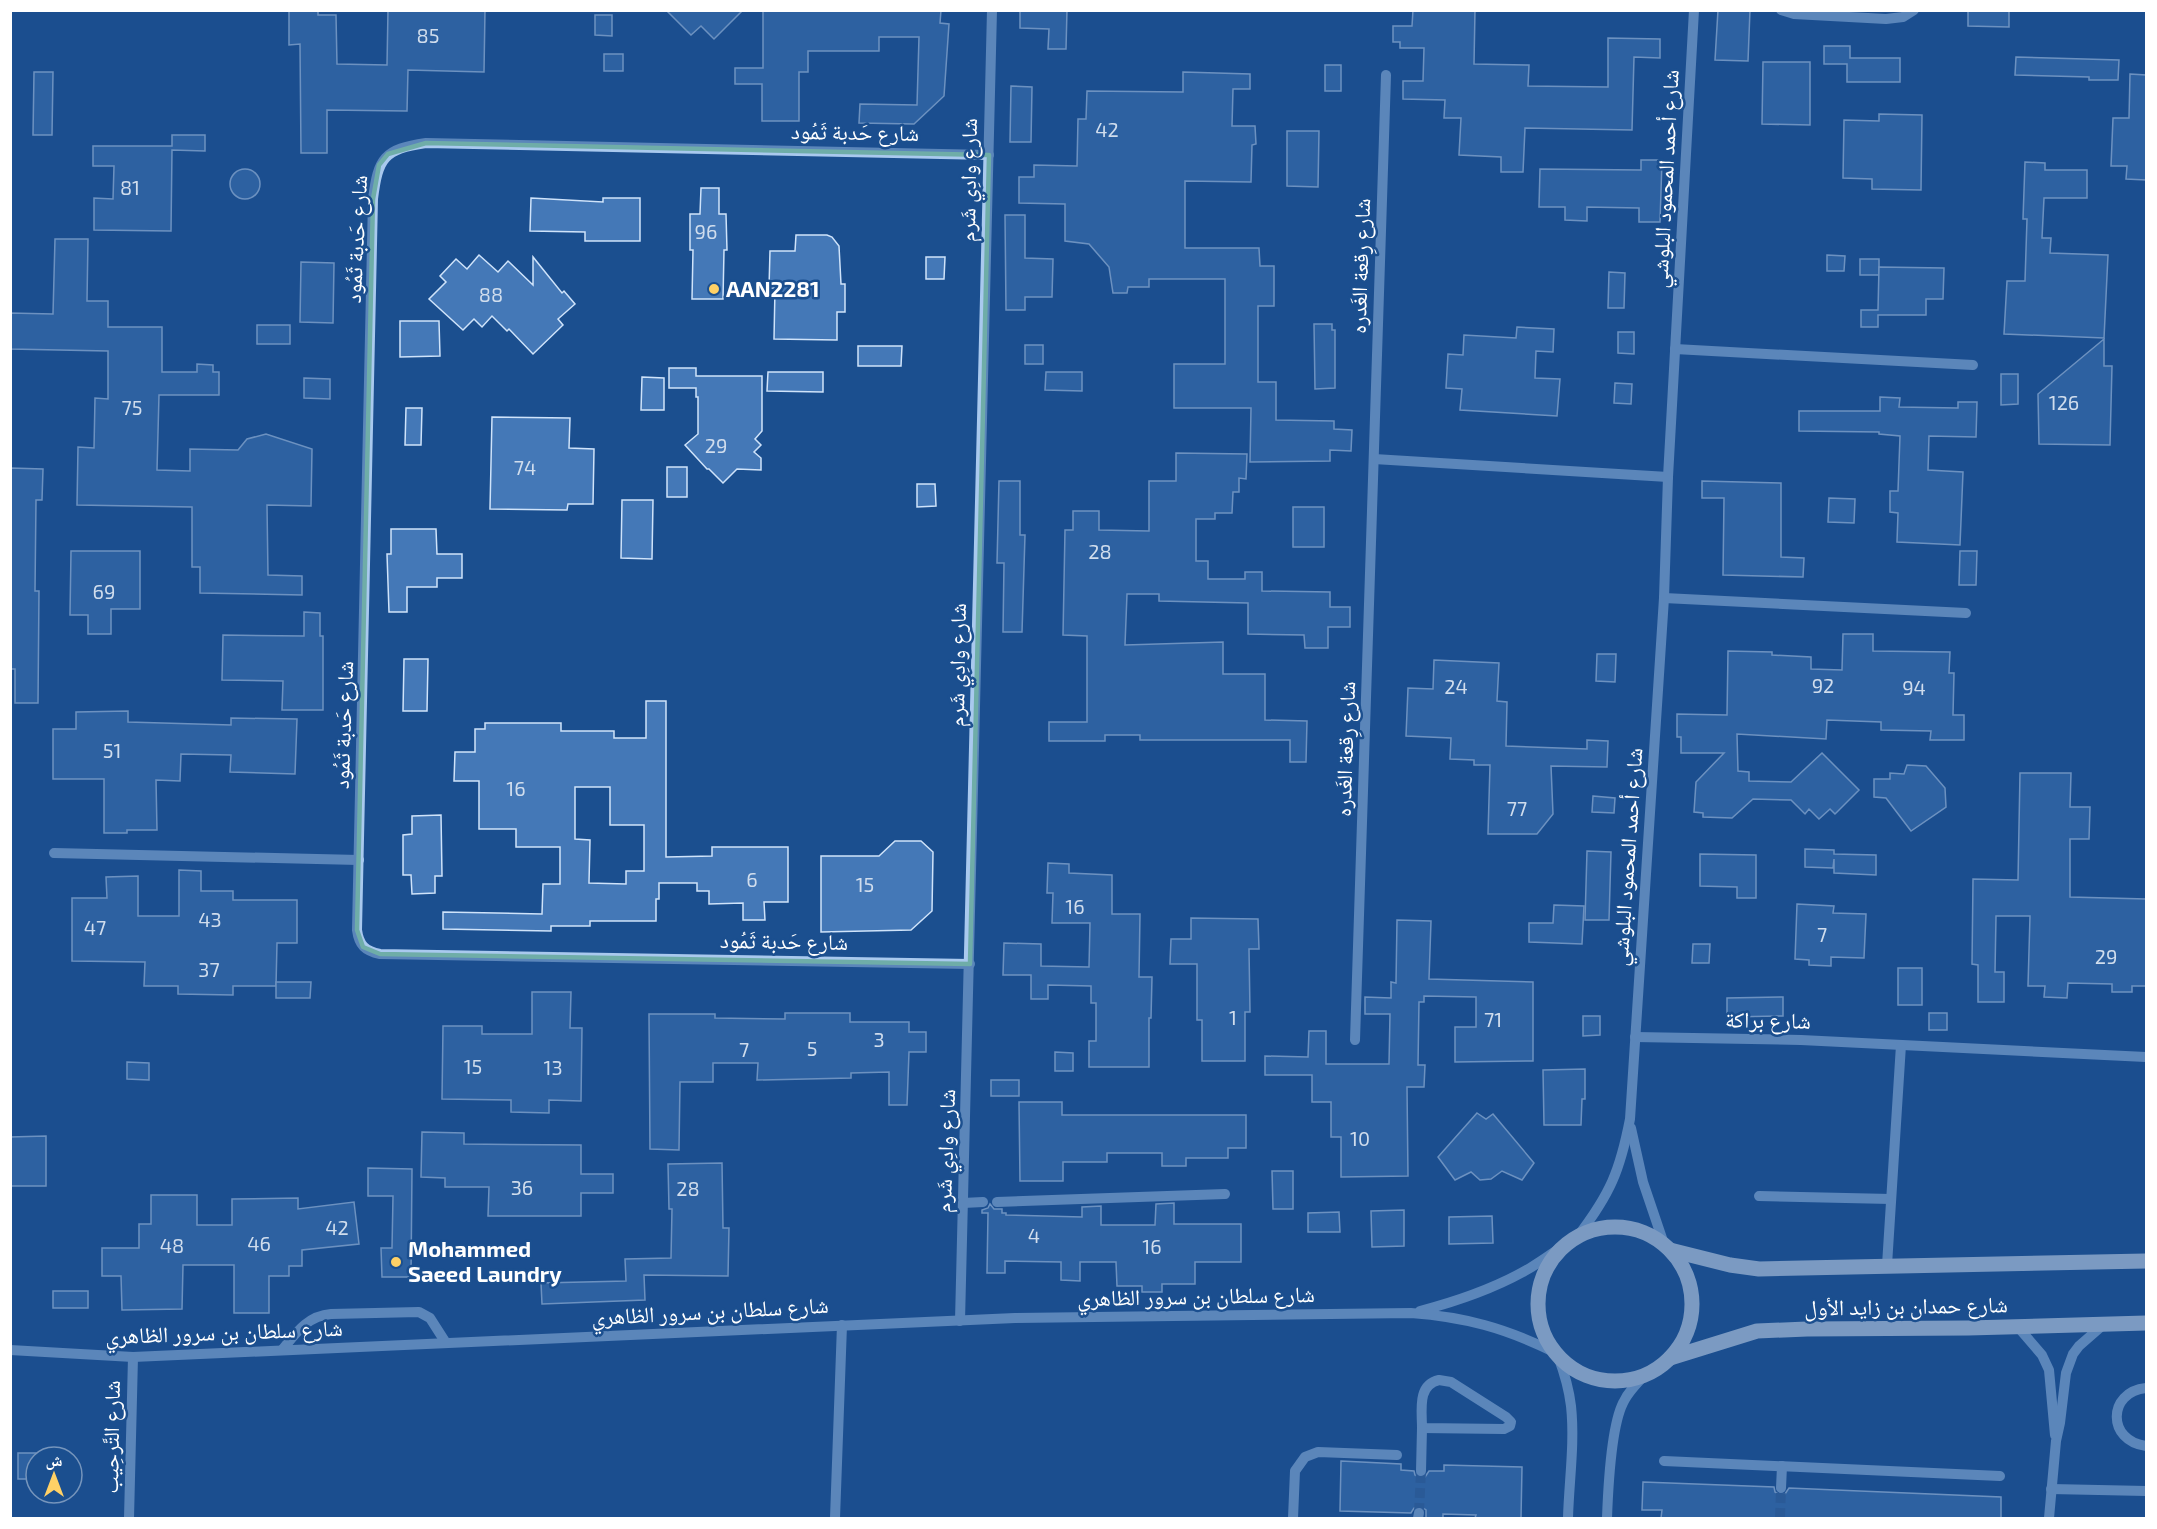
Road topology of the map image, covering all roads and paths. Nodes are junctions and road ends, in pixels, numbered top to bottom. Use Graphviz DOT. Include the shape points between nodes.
graph roads {
  1 [pos="992,10"];
  2 [pos="1694,10"];
  3 [pos="1781,10"];
  4 [pos="1914,10"];
  5 [pos="1386,75"];
  6 [pos="988,155"];
  7 [pos="1676,349"];
  8 [pos="1973,365"];
  9 [pos="1374,459"];
  10 [pos="1668,477"];
  11 [pos="1664,598"];
  12 [pos="1966,613"];
  13 [pos="54,853"];
  14 [pos="358,860"];
  15 [pos="970,964"];
  16 [pos="1635,1037"];
  17 [pos="1355,1040"];
  18 [pos="1901,1045"];
  19 [pos="2146,1057"];
  20 [pos="1630,1119"];
  21 [pos="1225,1194"];
  22 [pos="1759,1196"];
  23 [pos="1892,1199"];
  24 [pos="983,1202"];
  25 [pos="997,1202"];
  26 [pos="963,1203"];
  27 [pos="1572,1240"];
  28 [pos="1667,1247"];
  29 [pos="2146,1261"];
  30 [pos="1887,1265"];
  31 [pos="1411,1313"];
  32 [pos="960,1321"];
  33 [pos="2146,1323"];
  34 [pos="842,1325"];
  35 [pos="2103,1325"];
  36 [pos="2018,1327"];
  37 [pos="446,1343"];
  38 [pos="10,1350"];
  39 [pos="282,1350"];
  40 [pos="1556,1354"];
  41 [pos="133,1357"];
  42 [pos="1670,1358"];
  43 [pos="1646,1374"];
  44 [pos="2146,1388"];
  45 [pos="1422,1428"];
  46 [pos="2056,1441"];
  47 [pos="2146,1446"];
  48 [pos="1397,1455"];
  49 [pos="1664,1461"];
  50 [pos="1782,1466"];
  51 [pos="1421,1471"];
  52 [pos="2000,1476"];
  53 [pos="1781,1488"];
  54 [pos="2051,1489"];
  55 [pos="2146,1491"];
  56 [pos="835,1517"];
  57 [pos="129,1518"];
  58 [pos="1293,1518"];
  59 [pos="1568,1518"];
  60 [pos="1607,1518"];
  61 [pos="2049,1518"];
  1 -- 6 [label="street, شارع وادِي شَرم"];
  2 -- 7 [label="street, شارع أحمد المحمود البلوشي"];
  3 -- 4 [label="street" via="1887,19 1903,17"];
  5 -- 9 [label="street, شارع رِقعة الغَدره"];
  6 -- 14 [label="street, شارع حَدبة ثَمُود" via="426,143 403,146 388,154 380,165 374,199"];
  6 -- 15 [label="street, شارع وادِي شَرم"];
  7 -- 8 [label="street"];
  7 -- 10 [label="street, شارع أحمد المحمود البلوشي"];
  9 -- 10 [label="street"];
  9 -- 17 [label="street, شارع رِقعة الغَدره"];
  10 -- 11 [label="street, شارع أحمد المحمود البلوشي"];
  11 -- 12 [label="street"];
  11 -- 16 [label="street, شارع أحمد المحمود البلوشي"];
  13 -- 14 [label="street"];
  14 -- 15 [label="street, شارع حَدبة ثَمُود" via="358,939 371,952"];
  15 -- 26 [label="street, شارع وادِي شَرم"];
  16 -- 18 [label="street, شارع براكة"];
  16 -- 20 [label="street, شارع أحمد المحمود البلوشي"];
  18 -- 19 [label="street, شارع براكة"];
  18 -- 23 [label="street"];
  20 -- 27 [label="street, شارع أحمد المحمود البلوشي" via="1611,1185"];
  20 -- 28 [label="street, شارع أحمد المحمود البلوشي" via="1643,1182"];
  21 -- 25 [label="street"];
  22 -- 23 [label="street"];
  23 -- 30 [label="street"];
  24 -- 26 [label="street"];
  26 -- 32 [label="street, شارع وادِي شَرم"];
  27 -- 28 [label="main road" via="1599,1228 1622,1227 1644,1232"];
  27 -- 31 [label="street, شارع سلطان بن سرور الظاهري" via="1492,1287"];
  27 -- 40 [label="main road" via="1546,1267 1538,1295 1540,1325"];
  28 -- 30 [label="main road, شارع حمدان بن زايد الأول" via="1759,1269"];
  28 -- 42 [label="main road" via="1684,1269 1691,1292 1691,1316 1684,1338"];
  29 -- 30 [label="main road, شارع حمدان بن زايد الأول"];
  31 -- 32 [label="street, شارع سلطان بن سرور الظاهري"];
  31 -- 40 [label="street, شارع سلطان بن سرور الظاهري" via="1470,1320 1499,1328"];
  32 -- 34 [label="street, شارع سلطان بن سرور الظاهري"];
  33 -- 35 [label="main road, شارع حمدان بن زايد الأول"];
  34 -- 37 [label="street, شارع سلطان بن سرور الظاهري"];
  34 -- 56 [label="street"];
  35 -- 36 [label="main road, شارع حمدان بن زايد الأول"];
  35 -- 46 [label="street" via="2079,1346 2068,1364"];
  36 -- 42 [label="main road, شارع حمدان بن زايد الأول" via="1757,1332"];
  36 -- 46 [label="street" via="2042,1355 2049,1370"];
  37 -- 39 [label="street, شارع سلطان بن سرور الظاهري"];
  37 -- 39 [label="street" via="430,1318 419,1312 323,1314 308,1321"];
  38 -- 41 [label="street, شارع سلطان بن سرور الظاهري"];
  39 -- 41 [label="street, شارع سلطان بن سرور الظاهري"];
  40 -- 43 [label="main road" via="1572,1368 1590,1376 1627,1380"];
  40 -- 59 [label="street" via="1571,1405"];
  41 -- 57 [label="street, شارع التَّرحِيب"];
  42 -- 43 [label="main road"];
  43 -- 60 [label="street" via="1630,1392 1618,1415"];
  44 -- 47 [label="street" via="2135,1389 2122,1400 2116,1416 2121,1433 2134,1444"];
  45 -- 45 [label="street" via="1504,1429 1511,1422 1451,1382 1439,1380 1424,1391"];
  45 -- 51 [label="street"];
  46 -- 54 [label="street"];
  48 -- 58 [label="street" via="1318,1452 1305,1458 1295,1471"];
  49 -- 50 [label="street"];
  50 -- 52 [label="street"];
  50 -- 53 [label="street"];
  54 -- 55 [label="street"];
  54 -- 61 [label="street"];
}
